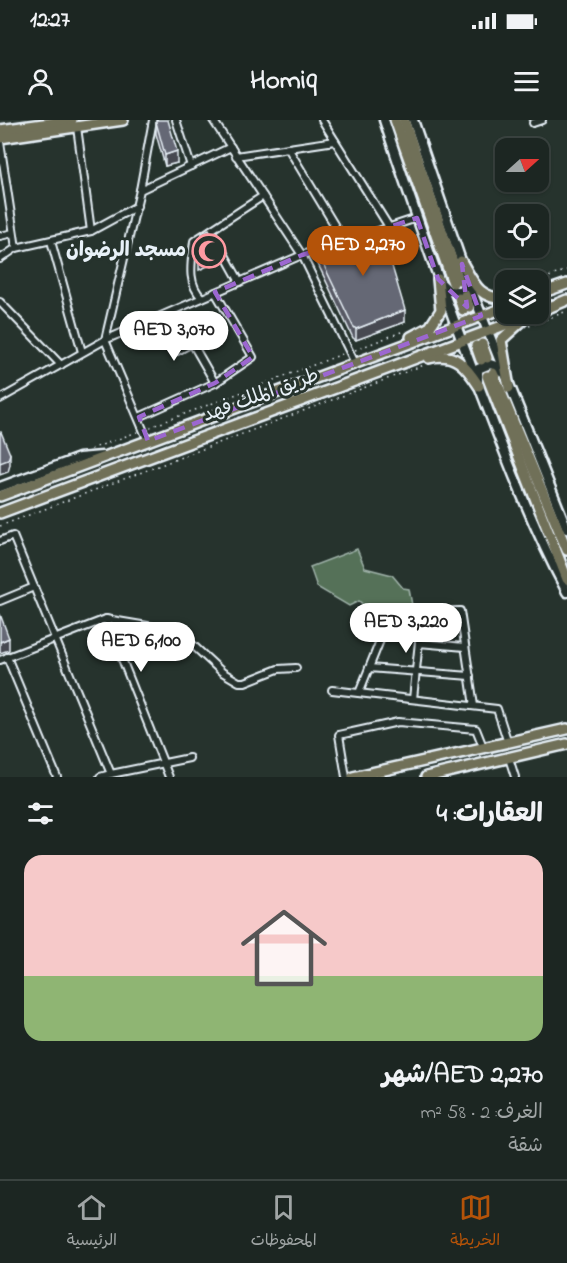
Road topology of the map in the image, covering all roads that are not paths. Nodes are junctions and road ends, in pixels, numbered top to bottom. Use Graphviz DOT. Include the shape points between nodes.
graph roads {
  1 [pos="123,120"];
  2 [pos="153,120"];
  3 [pos="176,120"];
  4 [pos="213,120"];
  5 [pos="322,120"];
  6 [pos="404,120"];
  7 [pos="413,120"];
  8 [pos="542,120"];
  9 [pos="387,121"];
  10 [pos="46,122"];
  11 [pos="75,123"];
  12 [pos="533,123"];
  13 [pos="0,130"];
  14 [pos="0,140"];
  15 [pos="335,141"];
  16 [pos="231,147"];
  17 [pos="288,148"];
  18 [pos="236,156"];
  19 [pos="191,166"];
  20 [pos="140,190"];
  21 [pos="263,196"];
  22 [pos="138,206"];
  23 [pos="417,218"];
  24 [pos="389,227"];
  25 [pos="211,230"];
  26 [pos="91,231"];
  27 [pos="14,233"];
  28 [pos="366,234"];
  29 [pos="0,236"];
  30 [pos="355,238"];
  31 [pos="51,241"];
  32 [pos="344,241"];
  33 [pos="16,248"];
  34 [pos="302,255"];
  35 [pos="0,259"];
  36 [pos="461,263"];
  37 [pos="438,279"];
  38 [pos="240,282"];
  39 [pos="567,284"];
  40 [pos="549,290"];
  41 [pos="215,292"];
  42 [pos="462,297"];
  43 [pos="202,298"];
  44 [pos="495,298"];
  45 [pos="567,300"];
  46 [pos="0,302"];
  47 [pos="549,307"];
  48 [pos="466,308"];
  49 [pos="495,311"];
  50 [pos="481,316"];
  51 [pos="155,319"];
  52 [pos="506,324"];
  53 [pos="520,324"];
  54 [pos="456,325"];
  55 [pos="487,331"];
  56 [pos="105,340"];
  57 [pos="461,340"];
  58 [pos="479,345"];
  59 [pos="82,352"];
  60 [pos="376,355"];
  61 [pos="484,359"];
  62 [pos="355,363"];
  63 [pos="61,365"];
  64 [pos="380,371"];
  65 [pos="506,378"];
  66 [pos="215,382"];
  67 [pos="479,386"];
  68 [pos="509,388"];
  69 [pos="0,399"];
  70 [pos="139,417"];
  71 [pos="148,441"];
  72 [pos="109,456"];
  73 [pos="0,487"];
  74 [pos="0,496"];
  75 [pos="0,513"];
  76 [pos="567,529"];
  77 [pos="0,541"];
  78 [pos="567,550"];
  79 [pos="567,579"];
  80 [pos="34,587"];
  81 [pos="567,592"];
  82 [pos="0,601"];
  83 [pos="422,612"];
  84 [pos="106,619"];
  85 [pos="55,637"];
  86 [pos="419,643"];
  87 [pos="465,647"];
  88 [pos="4,658"];
  89 [pos="296,668"];
  90 [pos="369,668"];
  91 [pos="416,672"];
  92 [pos="470,676"];
  93 [pos="332,690"];
  94 [pos="359,693"];
  95 [pos="413,699"];
  96 [pos="474,706"];
  97 [pos="566,729"];
  98 [pos="508,743"];
  99 [pos="567,744"];
  100 [pos="484,749"];
  101 [pos="189,758"];
  102 [pos="509,758"];
  103 [pos="165,763"];
  104 [pos="111,774"];
  105 [pos="57,777"];
  106 [pos="100,777"];
  107 [pos="169,777"];
  108 [pos="346,777"];
  109 [pos="353,777"];
  110 [pos="426,777"];
  111 [pos="514,777"];
  1 -- 11 [label="main road"];
  2 -- 20 [label="street"];
  3 -- 19 [label="street"];
  4 -- 16 [label="street"];
  5 -- 15 [label="street"];
  6 -- 9 [label="main road" via="456,282"];
  7 -- 36 [label="street"];
  8 -- 12 [label="street"];
  9 -- 23 [label="street"];
  10 -- 11 [label="main road"];
  10 -- 13 [label="main road"];
  11 -- 14 [label="main road"];
  11 -- 26 [label="street"];
  14 -- 27 [label="street"];
  15 -- 17 [label="street"];
  15 -- 24 [label="street"];
  16 -- 18 [label="street"];
  16 -- 19 [label="street"];
  17 -- 18 [label="street"];
  17 -- 32 [label="street"];
  18 -- 21 [label="street"];
  19 -- 20 [label="street"];
  20 -- 22 [label="street"];
  21 -- 25 [label="street"];
  21 -- 34 [label="street"];
  22 -- 26 [label="street"];
  22 -- 56 [label="street"];
  23 -- 24 [label="street"];
  23 -- 37 [label="street"];
  24 -- 28 [label="street"];
  25 -- 38 [label="street"];
  25 -- 43 [label="street" via="194,241 190,275"];
  26 -- 31 [label="street"];
  27 -- 29 [label="street"];
  27 -- 33 [label="street"];
  30 -- 32 [label="street"];
  31 -- 33 [label="street"];
  31 -- 59 [label="street"];
  32 -- 34 [label="street"];
  33 -- 35 [label="street"];
  34 -- 38 [label="street"];
  34 -- 62 [label="street"];
  36 -- 37 [label="street" via="465,286 461,291 449,291"];
  36 -- 44 [label="main road" via="480,292"];
  36 -- 50 [label="street"];
  37 -- 54 [label="street"];
  37 -- 60 [label="main road" via="441,310 436,321"];
  38 -- 41 [label="street"];
  39 -- 40 [label="main road"];
  41 -- 43 [label="street"];
  41 -- 66 [label="street" via="253,357"];
  42 -- 48 [label="main road"];
  43 -- 51 [label="street"];
  45 -- 47 [label="main road"];
  46 -- 63 [label="street"];
  49 -- 50 [label="main road, طريق الملك فهد"];
  50 -- 54 [label="main road, طريق الملك فهد"];
  50 -- 55 [label="street"];
  51 -- 56 [label="street"];
  51 -- 66 [label="street" via="177,351 192,344"];
  52 -- 55 [label="main road, طريق الملك فهد"];
  53 -- 68 [label="main road" via="501,340"];
  54 -- 57 [label="street"];
  54 -- 60 [label="main road, طريق الملك فهد"];
  55 -- 57 [label="main road, طريق الملك فهد"];
  55 -- 65 [label="street"];
  56 -- 59 [label="street"];
  56 -- 70 [label="street"];
  57 -- 64 [label="main road, طريق الملك فهد"];
  57 -- 67 [label="street"];
  58 -- 61 [label="main road"];
  59 -- 63 [label="street"];
  60 -- 62 [label="main road, طريق الملك فهد"];
  62 -- 71 [label="main road, طريق الملك فهد"];
  63 -- 69 [label="street"];
  64 -- 67 [label="main road" via="438,355 448,356 466,366"];
  64 -- 75 [label="main road, طريق الملك فهد"];
  65 -- 67 [label="street" via="490,364 478,369"];
  65 -- 68 [label="street"];
  66 -- 70 [label="street"];
  67 -- 81 [label="street" via="544,549"];
  68 -- 76 [label="street"];
  70 -- 71 [label="street"];
  71 -- 72 [label="main road, طريق الملك فهد"];
  72 -- 73 [label="street" via="79,458"];
  72 -- 74 [label="main road, طريق الملك فهد"];
  77 -- 80 [label="street" via="13,536"];
  78 -- 79 [label="main road" via="490,374"];
  80 -- 82 [label="street"];
  80 -- 85 [label="street"];
  83 -- 86 [label="street"];
  83 -- 87 [label="street" via="460,611"];
  83 -- 90 [label="street" via="391,613"];
  84 -- 85 [label="street"];
  84 -- 89 [label="street" via="171,630 191,641 238,682 278,669"];
  84 -- 103 [label="street"];
  85 -- 88 [label="street"];
  85 -- 104 [label="street"];
  86 -- 87 [label="street"];
  86 -- 91 [label="street"];
  87 -- 92 [label="street"];
  88 -- 105 [label="street"];
  90 -- 91 [label="street"];
  90 -- 94 [label="street"];
  91 -- 92 [label="street"];
  91 -- 95 [label="street"];
  92 -- 96 [label="street"];
  93 -- 94 [label="street"];
  94 -- 95 [label="street"];
  95 -- 96 [label="street"];
  96 -- 98 [label="street" via="497,709"];
  97 -- 98 [label="main road"];
  98 -- 100 [label="main road"];
  99 -- 102 [label="main road"];
  100 -- 108 [label="street" via="476,729 398,722 339,735"];
  100 -- 109 [label="main road"];
  101 -- 103 [label="street"];
  102 -- 110 [label="main road"];
  102 -- 111 [label="street"];
  103 -- 104 [label="street"];
  103 -- 107 [label="street"];
  104 -- 106 [label="street"];
}
